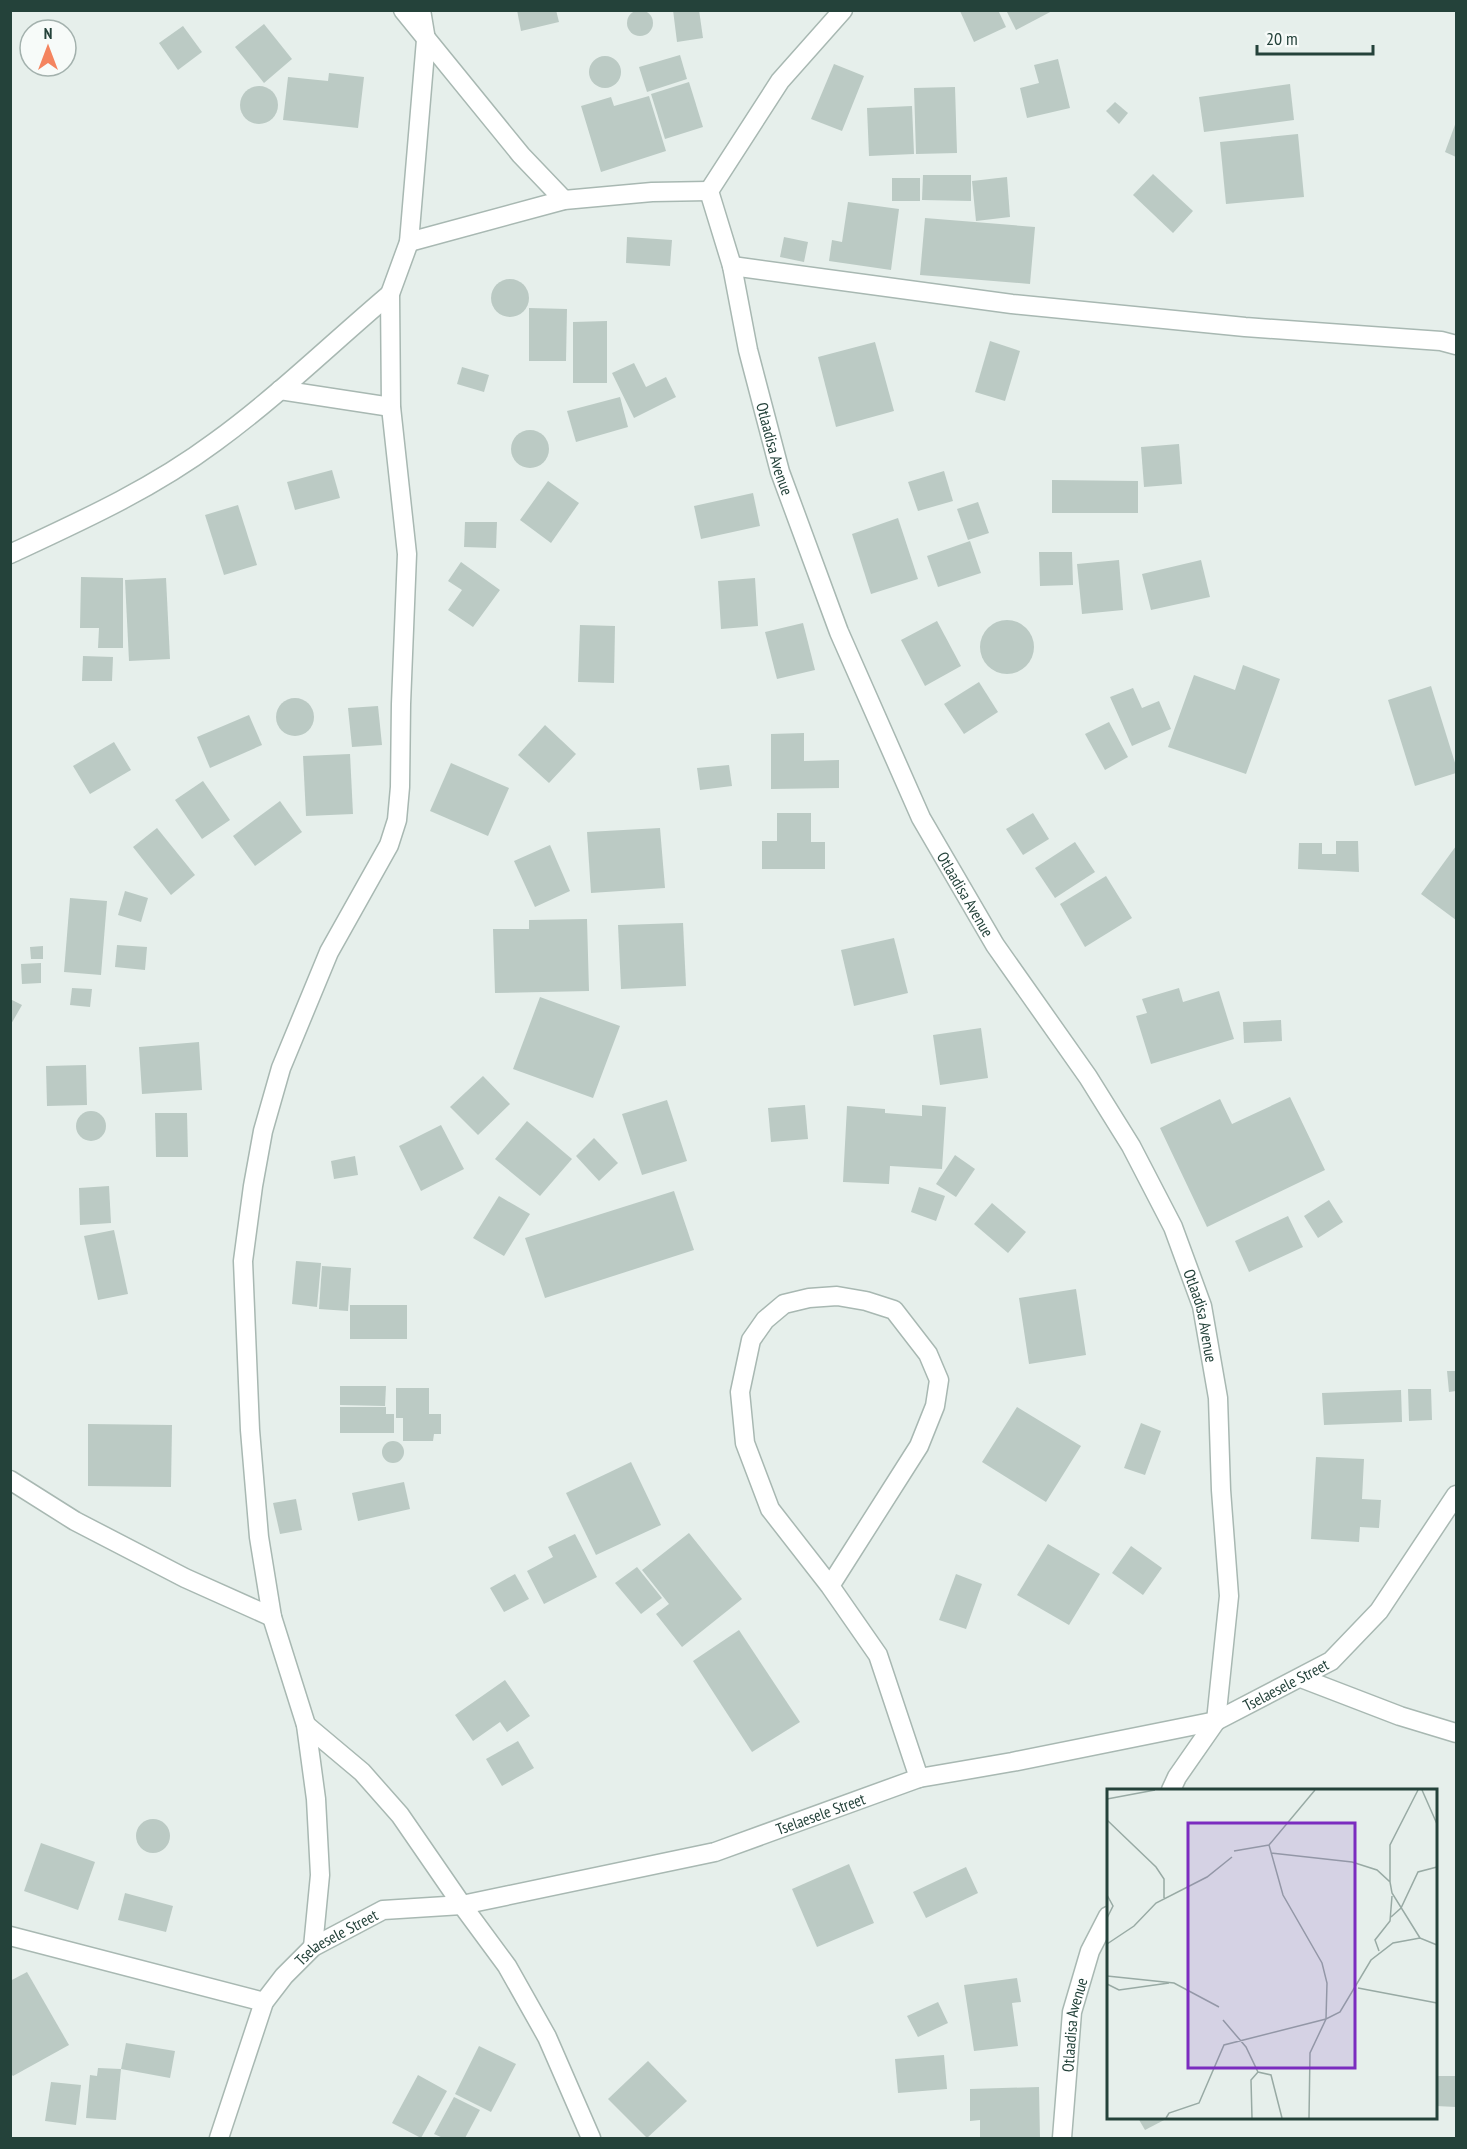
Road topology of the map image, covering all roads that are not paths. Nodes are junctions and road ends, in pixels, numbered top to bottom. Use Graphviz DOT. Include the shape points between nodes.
graph roads {
  1 [pos="403,10"];
  2 [pos="421,10"];
  3 [pos="843,10"];
  4 [pos="426,40"];
  5 [pos="709,191"];
  6 [pos="564,200"];
  7 [pos="409,242"];
  8 [pos="732,266"];
  9 [pos="390,294"];
  10 [pos="1456,345"];
  11 [pos="280,390"];
  12 [pos="391,407"];
  13 [pos="10,554"];
  14 [pos="10,1480"];
  15 [pos="1456,1494"];
  16 [pos="830,1586"];
  17 [pos="272,1617"];
  18 [pos="1301,1678"];
  19 [pos="1215,1721"];
  20 [pos="306,1725"];
  21 [pos="1456,1733"];
  22 [pos="919,1778"];
  23 [pos="1172,1789"];
  24 [pos="462,1905"];
  25 [pos="1107,1918"];
  26 [pos="10,1936"];
  27 [pos="313,1947"];
  28 [pos="264,2002"];
  29 [pos="219,2139"];
  30 [pos="591,2139"];
  31 [pos="1062,2139"];
  1 -- 4 [label="street"];
  2 -- 4 [label="street"];
  3 -- 5 [label="street" via="780,81"];
  4 -- 6 [label="street" via="521,155"];
  4 -- 7 [label="street"];
  5 -- 6 [label="street"];
  5 -- 8 [label="street, Otlaadisa Avenue"];
  6 -- 7 [label="street"];
  7 -- 9 [label="street"];
  8 -- 10 [label="street" via="1012,304"];
  8 -- 19 [label="street, Otlaadisa Avenue" via="748,350 780,472 839,632 921,818 995,945 1088,1077 1131,1146 1173,1227 1202,1306 1218,1398 1229,1596"];
  9 -- 11 [label="street"];
  9 -- 12 [label="street"];
  11 -- 12 [label="street"];
  11 -- 13 [label="street" via="166,476 111,507"];
  12 -- 17 [label="street" via="407,554 397,820 389,845 329,952 281,1068 263,1131 243,1261 259,1538"];
  14 -- 17 [label="street" via="75,1521 185,1578"];
  15 -- 18 [label="street, Tselaesele Street" via="1378,1611 1331,1660"];
  16 -- 16 [label="street" via="770,1509 745,1443 741,1392 751,1340 765,1320 784,1304 837,1296 894,1310 928,1353 939,1380 935,1406 919,1446"];
  16 -- 22 [label="street" via="878,1655"];
  17 -- 20 [label="street"];
  18 -- 19 [label="street, Tselaesele Street"];
  18 -- 21 [label="street"];
  19 -- 22 [label="street, Tselaesele Street"];
  19 -- 23 [label="street, Otlaadisa Avenue"];
  20 -- 24 [label="street" via="362,1772 400,1815"];
  20 -- 27 [label="street" via="316,1799 320,1875"];
  22 -- 24 [label="street, Tselaesele Street" via="715,1852"];
  24 -- 27 [label="street, Tselaesele Street" via="383,1910"];
  24 -- 30 [label="street" via="507,1966 541,2027"];
  25 -- 31 [label="street, Otlaadisa Avenue" via="1090,1951 1072,2012"];
  26 -- 28 [label="street"];
  27 -- 28 [label="street, Tselaesele Street"];
  28 -- 29 [label="street, Tselaesele Street"];
}
